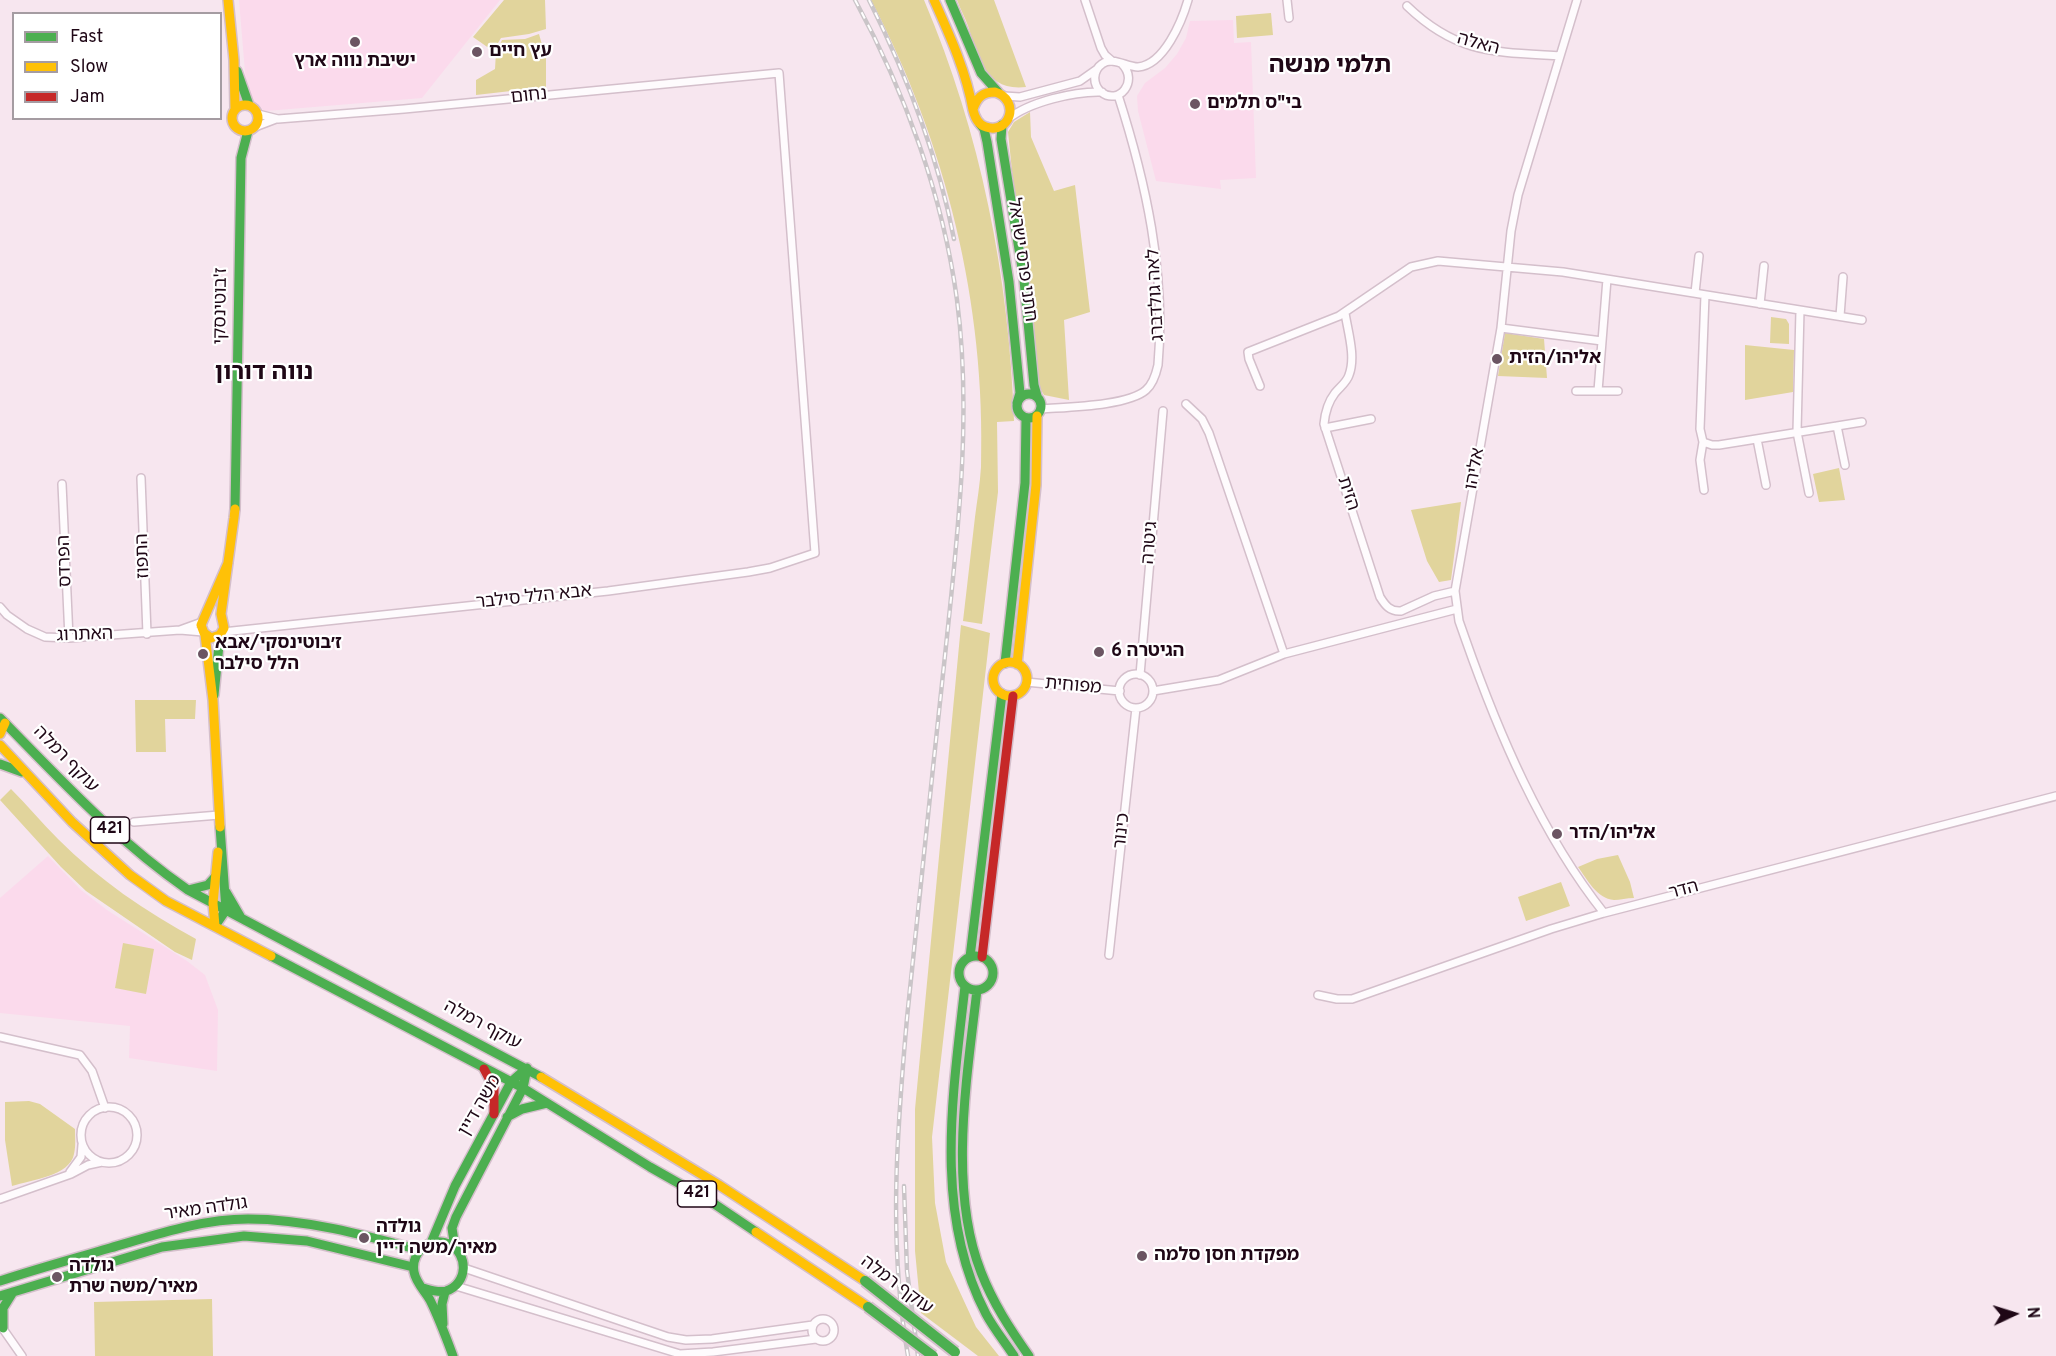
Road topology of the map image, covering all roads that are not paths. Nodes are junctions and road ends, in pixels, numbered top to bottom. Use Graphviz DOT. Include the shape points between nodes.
graph roads {
  1 [pos="228,0"];
  2 [pos="934,0"];
  3 [pos="950,0"];
  4 [pos="1085,0"];
  5 [pos="1188,0"];
  6 [pos="1287,0"];
  7 [pos="1577,0"];
  8 [pos="1407,6"];
  9 [pos="1289,18"];
  10 [pos="1560,56"];
  11 [pos="234,60"];
  12 [pos="1112,61"];
  13 [pos="1122,64"];
  14 [pos="1097,69"];
  15 [pos="1102,92"];
  16 [pos="1001,94"];
  17 [pos="1118,94"];
  18 [pos="235,109"];
  19 [pos="973,109"];
  20 [pos="254,110"];
  21 [pos="278,119"];
  22 [pos="1004,123"];
  23 [pos="980,124"];
  24 [pos="236,128"];
  25 [pos="251,129"];
  26 [pos="241,158"];
  27 [pos="1699,256"];
  28 [pos="1508,266"];
  29 [pos="1764,266"];
  30 [pos="1843,277"];
  31 [pos="1607,279"];
  32 [pos="1695,293"];
  33 [pos="1705,295"];
  34 [pos="1760,304"];
  35 [pos="1800,310"];
  36 [pos="1345,314"];
  37 [pos="1840,316"];
  38 [pos="1862,320"];
  39 [pos="1501,328"];
  40 [pos="1602,341"];
  41 [pos="1260,386"];
  42 [pos="1576,391"];
  43 [pos="1598,391"];
  44 [pos="1618,391"];
  45 [pos="1037,396"];
  46 [pos="1017,403"];
  47 [pos="1185,404"];
  48 [pos="1163,411"];
  49 [pos="1035,415"];
  50 [pos="1371,419"];
  51 [pos="1862,422"];
  52 [pos="1838,426"];
  53 [pos="1325,428"];
  54 [pos="1797,432"];
  55 [pos="1757,439"];
  56 [pos="1703,442"];
  57 [pos="1845,465"];
  58 [pos="141,478"];
  59 [pos="62,484"];
  60 [pos="1766,485"];
  61 [pos="1704,490"];
  62 [pos="1809,493"];
  63 [pos="815,553"];
  64 [pos="228,562"];
  65 [pos="1455,591"];
  66 [pos="0,607"];
  67 [pos="1457,609"];
  68 [pos="204,627"];
  69 [pos="222,627"];
  70 [pos="147,634"];
  71 [pos="69,638"];
  72 [pos="1284,654"];
  73 [pos="1011,664"];
  74 [pos="1140,675"];
  75 [pos="1026,682"];
  76 [pos="1120,691"];
  77 [pos="1153,692"];
  78 [pos="1007,695"];
  79 [pos="213,700"];
  80 [pos="1136,708"];
  81 [pos="2,722"];
  82 [pos="0,734"];
  83 [pos="0,745"];
  84 [pos="0,764"];
  85 [pos="27,775"];
  86 [pos="2056,796"];
  87 [pos="219,815"];
  88 [pos="134,822"];
  89 [pos="220,829"];
  90 [pos="216,876"];
  91 [pos="188,890"];
  92 [pos="226,892"];
  93 [pos="213,903"];
  94 [pos="226,910"];
  95 [pos="1604,914"];
  96 [pos="242,919"];
  97 [pos="215,926"];
  98 [pos="1109,955"];
  99 [pos="976,957"];
  100 [pos="965,986"];
  101 [pos="977,990"];
  102 [pos="1318,995"];
  103 [pos="0,1037"];
  104 [pos="480,1065"];
  105 [pos="527,1068"];
  106 [pos="511,1082"];
  107 [pos="522,1088"];
  108 [pos="547,1103"];
  109 [pos="105,1108"];
  110 [pos="494,1114"];
  111 [pos="507,1118"];
  112 [pos="82,1141"];
  113 [pos="102,1162"];
  114 [pos="66,1176"];
  115 [pos="0,1199"];
  116 [pos="431,1243"];
  117 [pos="455,1248"];
  118 [pos="419,1250"];
  119 [pos="413,1267"];
  120 [pos="464,1268"];
  121 [pos="0,1279"];
  122 [pos="456,1286"];
  123 [pos="423,1288"];
  124 [pos="15,1291"];
  125 [pos="445,1292"];
  126 [pos="0,1296"];
  127 [pos="813,1325"];
  128 [pos="1,1326"];
  129 [pos="443,1330"];
  130 [pos="816,1339"];
  131 [pos="957,1354"];
  132 [pos="681,1355"];
  133 [pos="697,1355"];
  134 [pos="21,1356"];
  135 [pos="453,1356"];
  136 [pos="933,1356"];
  137 [pos="1014,1356"];
  138 [pos="1029,1356"];
  1 -- 11 [label="main road"];
  2 -- 19 [label="main road" via="971,94"];
  3 -- 16 [label="main road" via="981,73"];
  4 -- 12 [label="street" via="1101,48"];
  5 -- 13 [label="street" via="1178,30 1153,60 1139,67"];
  6 -- 9 [label="street"];
  7 -- 10 [label="street, אליהו"];
  8 -- 10 [label="street, האלה" via="1425,23 1460,42 1502,53"];
  10 -- 28 [label="street, אליהו" via="1518,195"];
  11 -- 18 [label="main road"];
  11 -- 20 [label="main road"];
  12 -- 13 [label="street"];
  12 -- 14 [label="street"];
  13 -- 17 [label="street" via="1129,78 1126,88"];
  14 -- 15 [label="street" via="1096,84"];
  14 -- 16 [label="street" via="1080,81 1020,97"];
  15 -- 17 [label="street"];
  15 -- 22 [label="street" via="1082,92 1036,104"];
  16 -- 19 [label="main road" via="982,94"];
  16 -- 22 [label="main road" via="1008,100 1010,110"];
  17 -- 49 [label="street, לאה גולדברג" via="1137,157 1154,240 1160,295 1158,365 1151,384 1133,398"];
  18 -- 20 [label="main road" via="242,105"];
  18 -- 24 [label="main road" via="232,118"];
  19 -- 23 [label="main road"];
  20 -- 21 [label="street, נחום"];
  20 -- 25 [label="main road" via="258,122"];
  21 -- 25 [label="street, נחום"];
  21 -- 63 [label="street, נחום" via="779,73"];
  22 -- 23 [label="main road" via="991,128"];
  22 -- 45 [label="main road, חתני פרס ישראל" via="1001,139"];
  23 -- 46 [label="main road, חתני פרס ישראל" via="987,142 1008,272 1019,378"];
  24 -- 25 [label="main road"];
  24 -- 26 [label="main road, ז'בוטינסקי"];
  25 -- 26 [label="main road, ז'בוטינסקי"];
  26 -- 64 [label="main road, ז'בוטינסקי" via="236,483"];
  27 -- 32 [label="street"];
  28 -- 31 [label="street"];
  28 -- 36 [label="street" via="1452,261 1419,264"];
  28 -- 39 [label="street, אליהו"];
  29 -- 34 [label="street"];
  30 -- 37 [label="street"];
  31 -- 32 [label="street"];
  31 -- 40 [label="street"];
  32 -- 33 [label="street"];
  33 -- 34 [label="street"];
  33 -- 56 [label="street" via="1700,429"];
  34 -- 35 [label="street"];
  35 -- 37 [label="street"];
  35 -- 54 [label="street"];
  36 -- 41 [label="street" via="1248,352"];
  36 -- 53 [label="street, הזית" via="1352,358 1350,372 1326,408"];
  37 -- 38 [label="street"];
  39 -- 40 [label="street"];
  39 -- 65 [label="street, אליהו"];
  40 -- 43 [label="street"];
  42 -- 43 [label="street"];
  43 -- 44 [label="street"];
  45 -- 46 [label="main road" via="1026,394"];
  45 -- 49 [label="main road" via="1042,404"];
  46 -- 49 [label="main road" via="1018,411"];
  47 -- 72 [label="street" via="1202,419 1209,433"];
  48 -- 74 [label="street, גיטרה"];
  49 -- 73 [label="main road" via="1026,461"];
  50 -- 53 [label="street"];
  51 -- 52 [label="street"];
  52 -- 54 [label="street"];
  52 -- 57 [label="street"];
  53 -- 65 [label="street, הזית" via="1380,597 1386,605 1401,611"];
  54 -- 55 [label="street"];
  54 -- 62 [label="street"];
  55 -- 56 [label="street" via="1712,445"];
  55 -- 60 [label="street"];
  56 -- 61 [label="street" via="1700,460"];
  58 -- 70 [label="street, התפוז"];
  59 -- 71 [label="street, הפרדס"];
  63 -- 69 [label="street, אבא הלל סילבר" via="770,568 642,586 250,628"];
  64 -- 68 [label="main road, ז'בוטינסקי"];
  64 -- 69 [label="main road, ז'בוטינסקי"];
  65 -- 67 [label="street, אליהו"];
  66 -- 71 [label="street, האתרוג" via="27,629 45,637"];
  67 -- 72 [label="street"];
  67 -- 95 [label="street, אליהו" via="1473,662 1532,801"];
  68 -- 69 [label="main road" via="211,638"];
  68 -- 69 [label="main road" via="211,615"];
  68 -- 70 [label="street, האתרוג"];
  68 -- 79 [label="main road, ז'בוטינסקי"];
  69 -- 79 [label="main road, ז'בוטינסקי"];
  70 -- 71 [label="street, האתרוג"];
  72 -- 77 [label="street" via="1219,680"];
  73 -- 75 [label="main road" via="1025,672"];
  73 -- 78 [label="main road" via="997,668 993,677 995,687"];
  74 -- 76 [label="street" via="1126,678"];
  74 -- 77 [label="street" via="1149,681"];
  75 -- 76 [label="street, מפוחית"];
  75 -- 78 [label="main road" via="1023,690"];
  76 -- 80 [label="street" via="1125,704"];
  77 -- 80 [label="street" via="1149,702"];
  78 -- 99 [label="main road"];
  79 -- 87 [label="main road, ז'בוטינסקי"];
  80 -- 98 [label="street, כינור"];
  81 -- 82 [label="main road"];
  81 -- 91 [label="main road, עוקף רמלה / 421" via="125,843"];
  83 -- 85 [label="main road, עוקף רמלה / 421"];
  84 -- 85 [label="main road"];
  85 -- 97 [label="main road, עוקף רמלה / 421" via="114,863 184,912"];
  86 -- 95 [label="street, הדר"];
  87 -- 88 [label="street"];
  87 -- 89 [label="main road, ז'בוטינסקי"];
  89 -- 90 [label="main road, ז'בוטינסקי"];
  89 -- 92 [label="main road, ז'בוטינסקי"];
  90 -- 91 [label="main road" via="208,885"];
  90 -- 93 [label="main road, ז'בוטינסקי"];
  91 -- 93 [label="main road, עוקף רמלה / 421"];
  92 -- 94 [label="main road, ז'בוטינסקי"];
  92 -- 96 [label="main road"];
  93 -- 94 [label="main road, עוקף רמלה / 421"];
  93 -- 97 [label="main road, ז'בוטינסקי"];
  94 -- 96 [label="main road, עוקף רמלה / 421"];
  94 -- 97 [label="main road"];
  95 -- 102 [label="street, הדר" via="1352,999"];
  96 -- 105 [label="main road, עוקף רמלה / 421"];
  97 -- 104 [label="main road, עוקף רמלה / 421"];
  99 -- 100 [label="main road" via="960,968"];
  99 -- 101 [label="main road" via="991,965 993,975 987,986"];
  100 -- 101 [label="main road"];
  100 -- 137 [label="main road" via="951,1138 955,1216 973,1286"];
  101 -- 138 [label="main road" via="963,1143 967,1219 985,1285"];
  103 -- 109 [label="street" via="80,1055 92,1071"];
  104 -- 106 [label="main road, עוקף רמלה / 421"];
  104 -- 110 [label="main road" via="494,1088"];
  105 -- 106 [label="main road, משה דיין"];
  105 -- 107 [label="main road, משה דיין"];
  105 -- 131 [label="main road, עוקף רמלה / 421, bridge" via="719,1185 865,1281"];
  106 -- 107 [label="main road, עוקף רמלה / 421"];
  106 -- 110 [label="main road, משה דיין"];
  107 -- 108 [label="main road, עוקף רמלה / 421"];
  107 -- 111 [label="main road, משה דיין"];
  108 -- 111 [label="main road" via="522,1109"];
  108 -- 136 [label="main road, עוקף רמלה / 421, bridge" via="710,1201 868,1307"];
  109 -- 112 [label="street" via="85,1121"];
  109 -- 113 [label="street" via="118,1109 130,1116 137,1136 126,1157"];
  110 -- 116 [label="main road, משה דיין" via="455,1186"];
  111 -- 117 [label="main road, משה דיין" via="456,1217 452,1228"];
  112 -- 113 [label="street" via="89,1154"];
  112 -- 114 [label="street" via="81,1157"];
  113 -- 114 [label="street"];
  114 -- 115 [label="street"];
  116 -- 117 [label="main road" via="443,1242"];
  116 -- 118 [label="main road"];
  117 -- 120 [label="main road"];
  118 -- 119 [label="main road"];
  118 -- 121 [label="main road, גולדה מאיר" via="311,1224 246,1219 155,1234"];
  119 -- 123 [label="main road"];
  119 -- 124 [label="main road, גולדה מאיר" via="307,1241 244,1236 162,1247"];
  120 -- 122 [label="main road"];
  120 -- 127 [label="street" via="686,1340"];
  122 -- 125 [label="main road"];
  122 -- 132 [label="street"];
  123 -- 125 [label="main road"];
  123 -- 129 [label="main road"];
  124 -- 126 [label="main road, גולדה מאיר"];
  124 -- 128 [label="main road" via="3,1306"];
  125 -- 129 [label="main road"];
  127 -- 130 [label="street"];
  127 -- 130 [label="street" via="826,1319 834,1330 829,1340"];
  128 -- 134 [label="street"];
  129 -- 135 [label="main road"];
  130 -- 133 [label="street"];
  132 -- 133 [label="street"];
}
